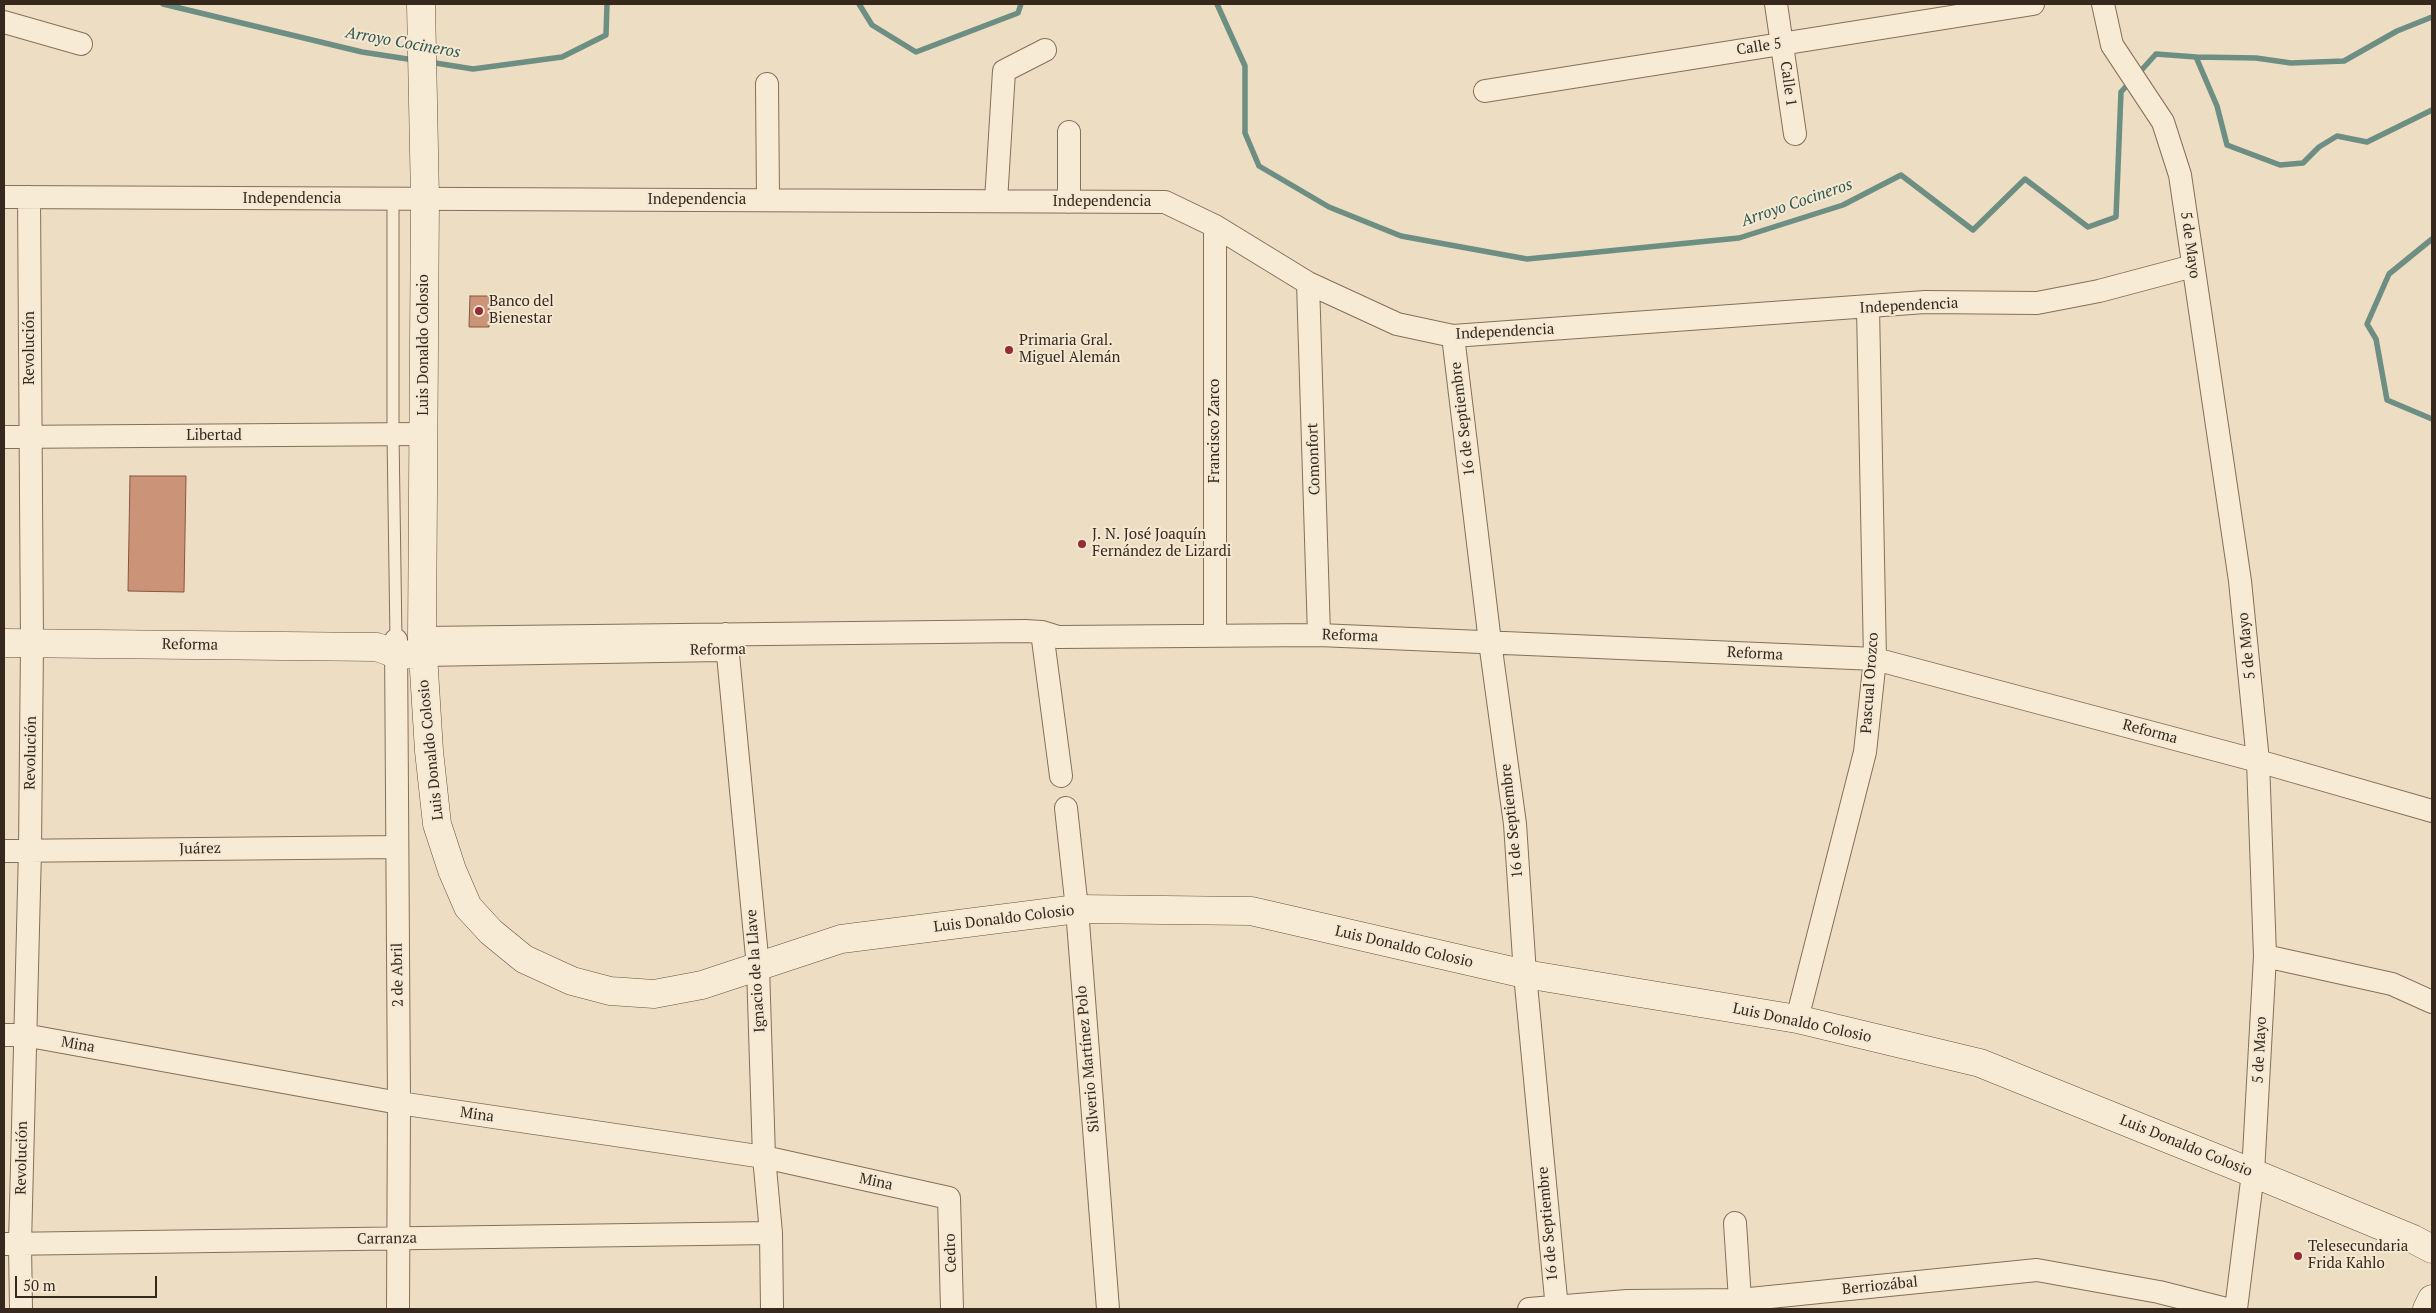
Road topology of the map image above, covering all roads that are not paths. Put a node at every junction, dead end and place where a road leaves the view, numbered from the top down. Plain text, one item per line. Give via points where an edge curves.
1 (1776, 4) edge
2 (2033, 4) edge
3 (2103, 4) edge
4 (420, 13) edge
5 (4, 22) edge
6 (81, 44) dead end
7 (1782, 44) junction
8 (1045, 50) dead end
9 (767, 84) dead end
10 (1485, 91) dead end
11 (1069, 132) dead end
12 (1795, 134) dead end
13 (4, 197) edge
14 (29, 197) junction
15 (393, 199) junction
16 (425, 199) junction
17 (768, 200) junction
18 (996, 201) junction
19 (1069, 202) junction
20 (1215, 226) junction
21 (2193, 266) junction
22 (1308, 283) junction
23 (1868, 308) junction
24 (1453, 336) junction
25 (393, 434) junction
26 (423, 434) junction
27 (4, 437) edge
28 (30, 437) junction
29 (1319, 635) junction
30 (1215, 636) junction
31 (1047, 638) junction
32 (727, 642) junction
33 (1490, 642) junction
34 (4, 643) edge
35 (32, 643) junction
36 (403, 647) junction
37 (1875, 659) junction
38 (2258, 761) junction
39 (1061, 776) dead end
40 (1066, 808) dead end
41 (2432, 811) edge
42 (397, 847) junction
43 (30, 850) junction
44 (4, 851) edge
45 (1077, 910) junction
46 (2265, 956) junction
47 (758, 968) junction
48 (1525, 974) junction
49 (2432, 1002) edge
50 (1797, 1019) junction
51 (14, 1035) edge
52 (399, 1103) junction
53 (764, 1157) junction
54 (2253, 1173) junction
55 (949, 1198) joint
56 (1735, 1223) dead end
57 (771, 1233) junction
58 (398, 1239) junction
59 (12, 1244) edge
60 (2432, 1249) edge
61 (2432, 1299) edge
62 (1740, 1300) junction
63 (1778, 1303) edge
64 (1622, 1305) edge
65 (1556, 1308) edge
66 (21, 1309) edge
67 (398, 1309) edge
68 (772, 1309) edge
69 (952, 1309) edge
70 (1108, 1309) edge
71 (1529, 1309) edge
72 (2226, 1309) edge
73 (2236, 1309) edge
74 (2427, 1309) edge

1 - 7 street, Calle 1
2 - 7 street, Calle 5
3 - 21 street, 5 de Mayo via 2112,45 2163,122 2180,175
4 - 16 main road, Luis Donaldo Colosio
5 - 6 street
7 - 10 street, Calle 5
7 - 12 street, Calle 1
8 - 18 street via 1004,71
9 - 17 street
11 - 19 street
13 - 14 street, Independencia
14 - 15 street, Independencia
14 - 28 street, Revolución
15 - 16 street, Independencia
15 - 25 lane, Luis Donaldo Colosio
16 - 17 street, Independencia
16 - 26 main road, Luis Donaldo Colosio
17 - 18 street, Independencia
18 - 19 street, Independencia
19 - 20 street, Independencia via 1165,202
20 - 22 street, Independencia
20 - 30 street, Francisco Zarco
21 - 23 street, Independencia via 2037,303 1925,302
21 - 38 street, 5 de Mayo via 2240,581
22 - 24 street, Independencia via 1397,324
22 - 29 street, Comonfort
23 - 24 street, Independencia
23 - 37 street, Pascual Orozco
24 - 33 street, 16 de Septiembre
25 - 26 street, Libertad
25 - 28 street, Libertad
25 - 36 lane, Luis Donaldo Colosio
26 - 36 main road, Luis Donaldo Colosio
27 - 28 street, Libertad
28 - 35 street, Revolución
29 - 30 street, Reforma
29 - 33 street, Reforma
30 - 31 street, Reforma
31 - 32 street, Reforma
31 - 39 street
32 - 36 street, Reforma
32 - 47 street, Ignacio de la Llave
33 - 37 street, Reforma
33 - 48 street, 16 de Septiembre via 1515,824
34 - 35 main road, Reforma
35 - 36 main road, Reforma
35 - 43 street, Revolución
36 - 42 street, 2 de Abril
36 - 47 main road, Luis Donaldo Colosio via 429,750 437,824 468,907 491,932 524,959 572,981 610,991 654,994 702,985
37 - 38 street, Reforma
37 - 50 street, Pascual Orozco via 1866,752
38 - 41 street, Reforma
38 - 46 street, 5 de Mayo
40 - 45 street, Silverio Martínez Polo
42 - 43 street, Juárez
42 - 52 street, 2 de Abril
43 - 44 street, Juárez
43 - 51 street, Revolución
45 - 47 main road, Luis Donaldo Colosio via 841,939
45 - 48 main road, Luis Donaldo Colosio via 1251,912
45 - 70 street, Silverio Martínez Polo
46 - 49 street via 2392,984
46 - 54 street, 5 de Mayo
47 - 53 street, Ignacio de la Llave
48 - 50 main road, Luis Donaldo Colosio
48 - 65 street, 16 de Septiembre
50 - 54 main road, Luis Donaldo Colosio via 1980,1063
51 - 52 street, Mina
51 - 59 street, Revolución
52 - 53 street, Mina
52 - 58 street, 2 de Abril
53 - 55 street, Mina
53 - 57 street, Ignacio de la Llave
54 - 60 main road, Luis Donaldo Colosio
54 - 73 street, 5 de Mayo
55 - 69 street, Cedro
56 - 62 street
57 - 58 street, Carranza
57 - 68 street, Ignacio de la Llave
58 - 59 street, Carranza
58 - 67 street, 2 de Abril
59 - 66 street, Revolución
61 - 74 main road
62 - 63 street, Berriozábal
62 - 64 street, Berriozábal
63 - 72 street, Berriozábal via 2037,1270 2159,1292
64 - 65 street, Berriozábal
65 - 71 street, Berriozábal

